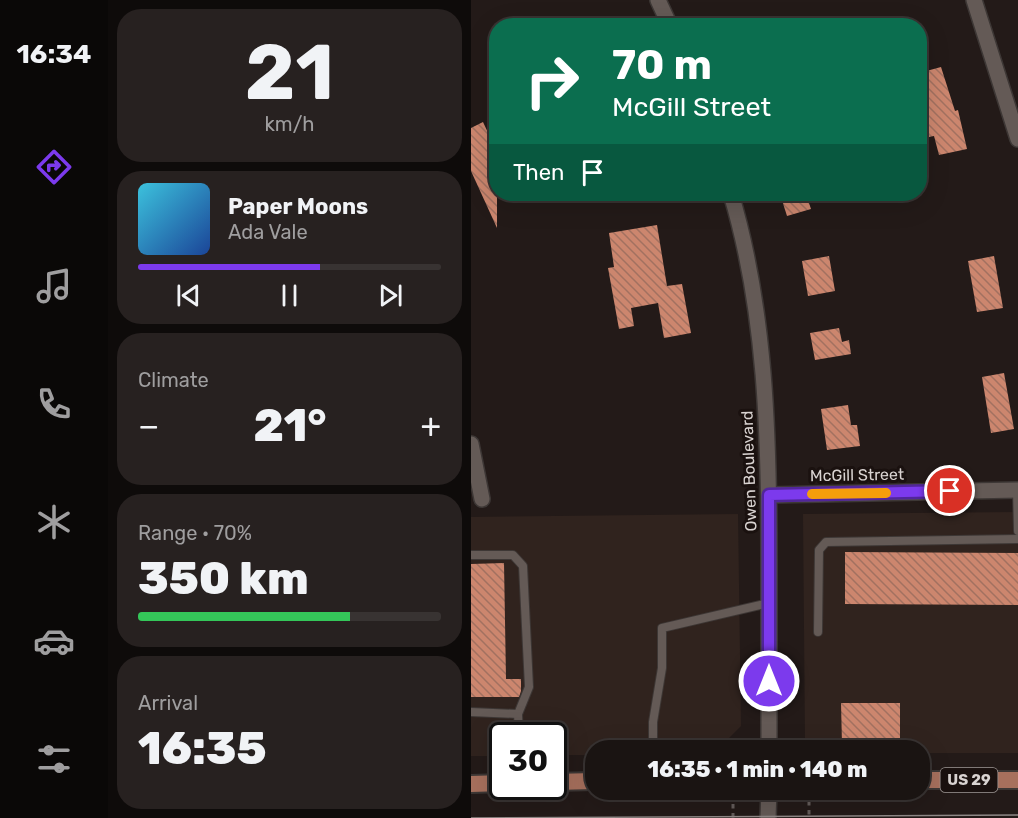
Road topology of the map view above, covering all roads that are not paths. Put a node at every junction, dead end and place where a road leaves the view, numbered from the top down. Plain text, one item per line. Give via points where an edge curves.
1 (659, 0) edge
2 (974, 0) edge
3 (667, 18) edge
4 (1018, 139) edge
5 (733, 201) edge
6 (471, 444) edge
7 (1017, 490) edge
8 (769, 495) junction
9 (482, 500) dead end
10 (1018, 531) edge
11 (1018, 539) edge
12 (471, 555) edge
13 (769, 603) junction
14 (819, 632) dead end
15 (471, 712) edge
16 (518, 714) junction
17 (518, 722) edge
18 (653, 740) edge
19 (769, 740) edge
20 (930, 780) edge
21 (1018, 780) edge
22 (585, 781) edge
23 (567, 782) edge
24 (489, 783) edge
25 (471, 784) edge
26 (769, 800) edge
27 (768, 818) edge

1 - 3 street
2 - 4 street
5 - 8 street, Owen Boulevard via 757,320
6 - 9 street
7 - 8 street, McGill Street
7 - 10 lane
8 - 13 street, Owen Boulevard
11 - 14 lane via 826,542 819,550
12 - 16 lane via 513,555 523,566 529,687
13 - 18 lane via 662,628 662,668
13 - 19 street, Owen Boulevard
15 - 16 lane
16 - 17 lane
20 - 21 main road, US 29
22 - 23 main road
24 - 25 main road
26 - 27 street

